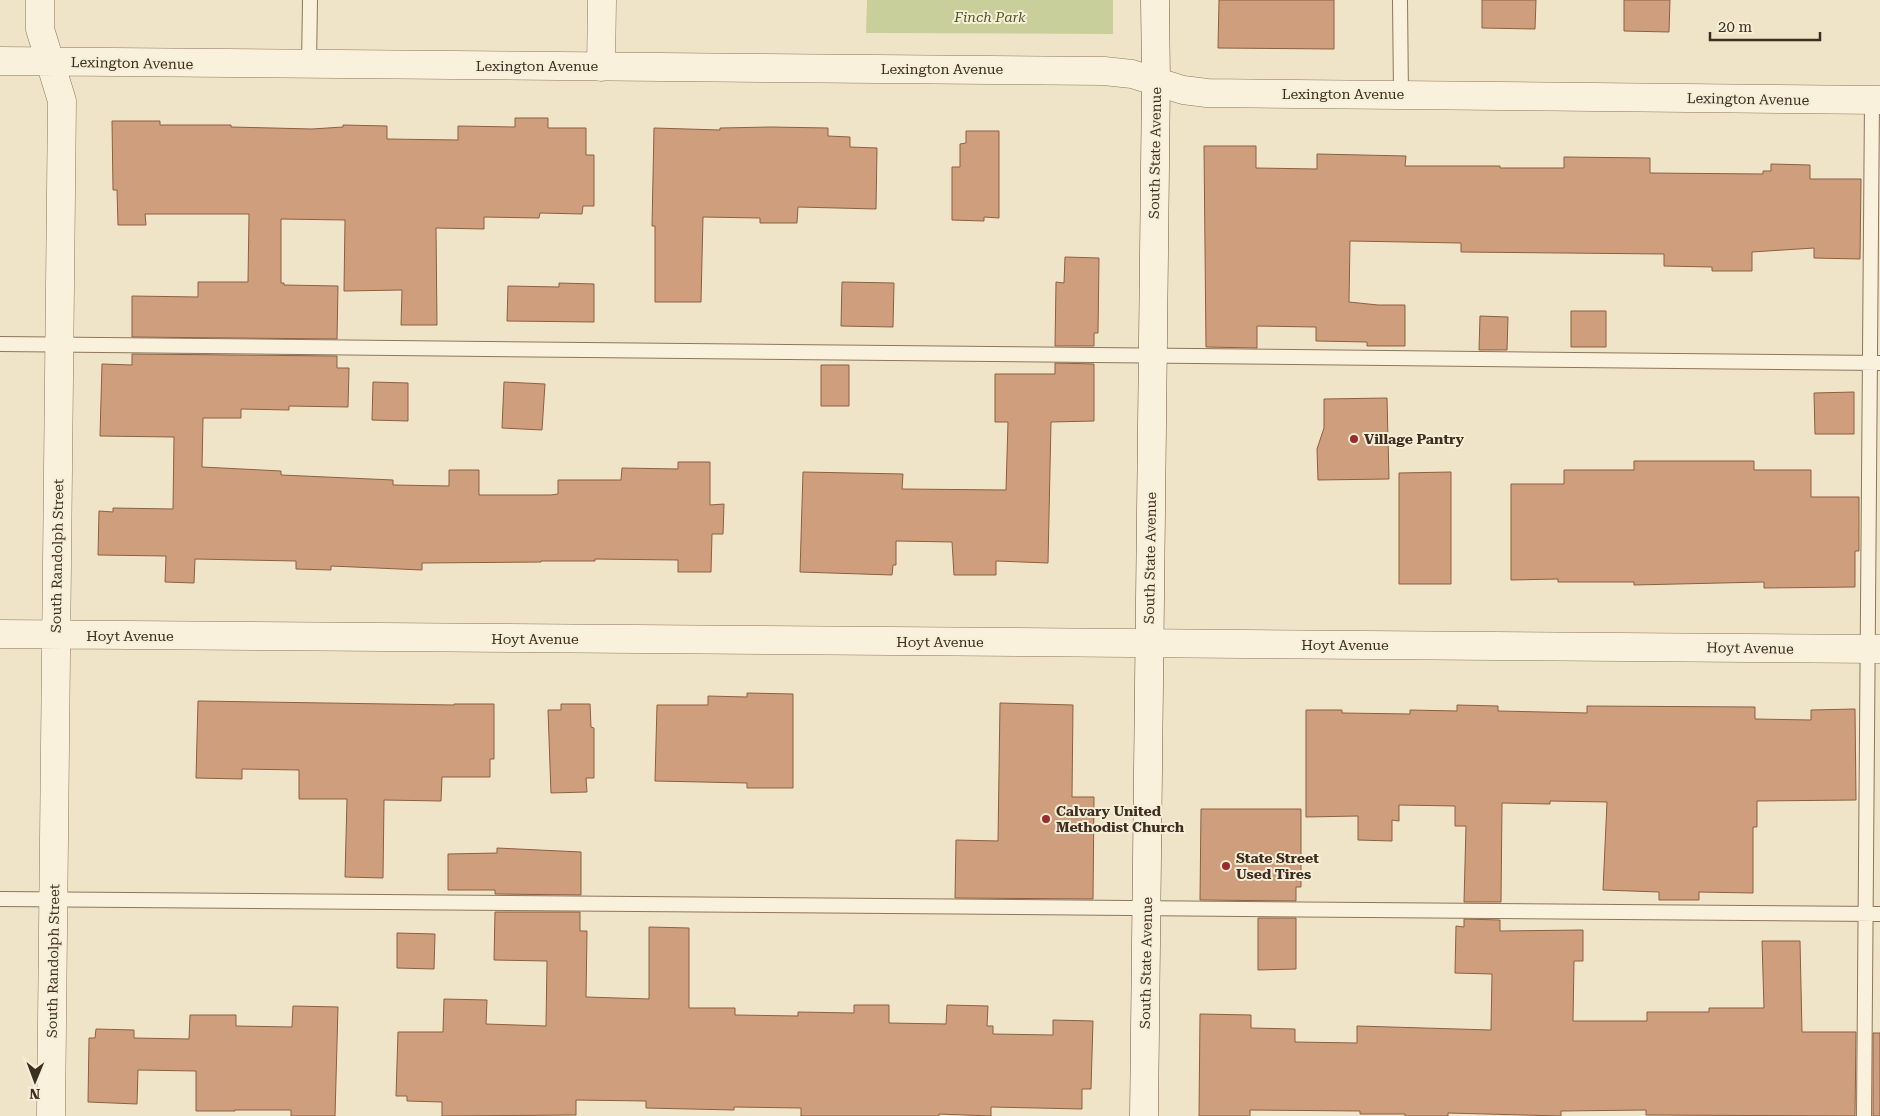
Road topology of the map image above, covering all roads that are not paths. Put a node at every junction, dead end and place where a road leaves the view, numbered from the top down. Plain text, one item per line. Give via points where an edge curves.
1 (40, 0) edge
2 (310, 0) edge
3 (602, 0) edge
4 (1155, 0) edge
5 (1400, 0) edge
6 (0, 61) edge
7 (51, 62) junction
8 (309, 65) junction
9 (601, 67) junction
10 (1156, 81) junction
11 (1401, 95) junction
12 (1876, 100) edge
13 (0, 344) edge
14 (60, 345) junction
15 (1152, 356) junction
16 (1875, 363) edge
17 (0, 634) edge
18 (56, 635) junction
19 (1149, 644) junction
20 (1874, 649) edge
21 (0, 899) edge
22 (53, 900) junction
23 (1146, 908) junction
24 (1873, 914) edge
25 (51, 1116) edge
26 (1144, 1116) edge
27 (1864, 1116) edge

1 - 7 street, South Randolph Street via 40,30
2 - 8 lane
3 - 9 street
4 - 10 street, South State Avenue
5 - 11 lane
6 - 7 street, Lexington Avenue
7 - 8 street, Lexington Avenue
7 - 14 street, South Randolph Street via 62,101
8 - 9 street, Lexington Avenue
9 - 10 street, Lexington Avenue via 1104,71
10 - 11 street, Lexington Avenue via 1183,90 1207,93
10 - 15 street, South State Avenue
11 - 12 street, Lexington Avenue
12 - 16 lane
13 - 14 lane
14 - 15 lane
14 - 18 street, South Randolph Street
15 - 16 lane
15 - 19 street, South State Avenue
16 - 20 lane
17 - 18 street, Hoyt Avenue
18 - 19 street, Hoyt Avenue
18 - 22 street, South Randolph Street
19 - 20 street, Hoyt Avenue
19 - 23 street, South State Avenue
20 - 24 lane
21 - 22 lane
22 - 23 lane
22 - 25 street, South Randolph Street
23 - 24 lane
23 - 26 street, South State Avenue
24 - 27 lane

